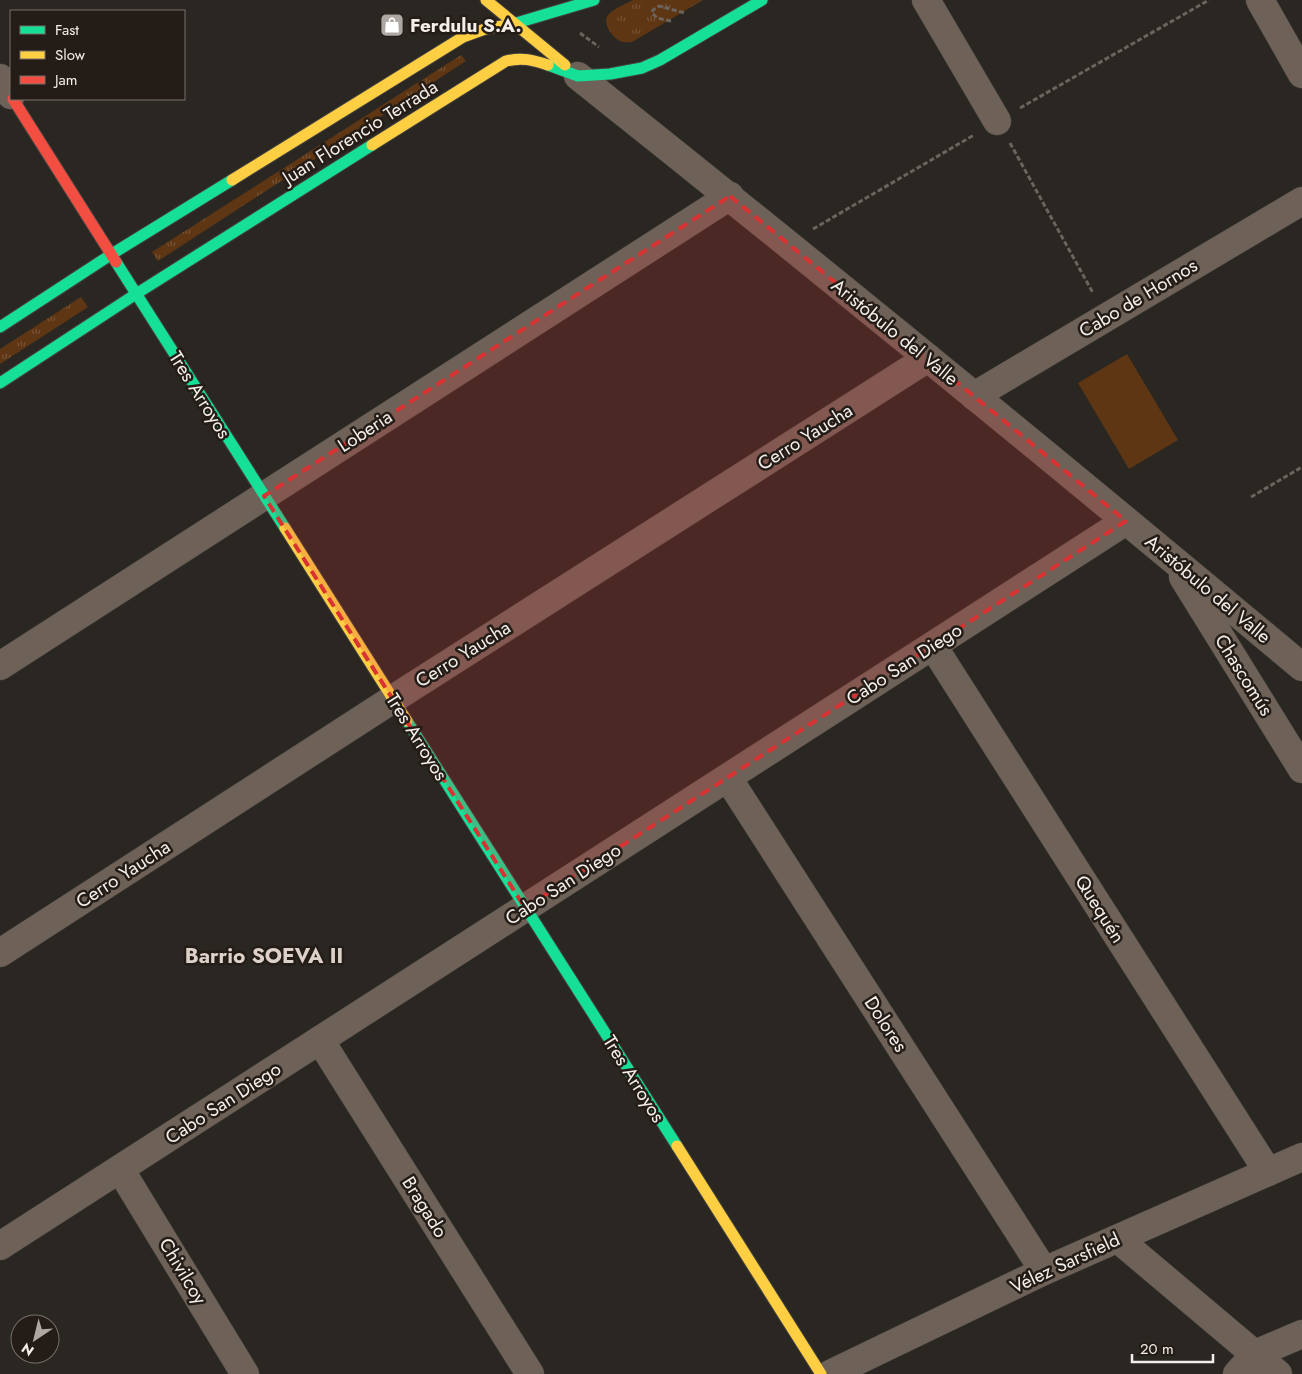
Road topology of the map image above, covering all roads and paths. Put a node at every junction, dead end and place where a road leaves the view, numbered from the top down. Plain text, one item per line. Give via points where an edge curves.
1 (486, 0) edge
2 (594, 0) edge
3 (762, 0) edge
4 (926, 0) edge
5 (1209, 0) edge
6 (1260, 0) edge
7 (694, 12) dead end
8 (679, 20) dead end
9 (516, 24) junction
10 (1302, 74) edge
11 (578, 76) junction
12 (0, 78) edge
13 (10, 93) edge
14 (14, 100) edge
15 (997, 121) junction
16 (730, 196) junction
17 (1302, 201) edge
18 (788, 244) junction
19 (112, 254) junction
20 (136, 294) junction
21 (1107, 317) junction
22 (0, 327) edge
23 (928, 358) junction
24 (0, 383) edge
25 (974, 396) junction
26 (1302, 467) edge
27 (264, 496) junction
28 (1251, 497) dead end
29 (1126, 521) junction
30 (1169, 556) junction
31 (933, 646) junction
32 (0, 666) edge
33 (1302, 667) edge
34 (393, 699) junction
35 (1302, 769) edge
36 (728, 778) junction
37 (525, 908) junction
38 (0, 953) edge
39 (320, 1040) junction
40 (1302, 1157) edge
41 (120, 1169) junction
42 (1268, 1172) junction
43 (1118, 1238) junction
44 (0, 1246) edge
45 (1044, 1271) junction
46 (1302, 1334) edge
47 (1255, 1354) junction
48 (245, 1374) edge
49 (530, 1374) edge
50 (821, 1374) edge
51 (830, 1374) edge
52 (1237, 1374) edge
53 (1278, 1374) edge

1 - 9 street, Aristóbulo del Valle
2 - 9 street, Juan Florencio Terrada
3 - 11 street, Juan Florencio Terrada via 642,68
4 - 15 street
5 - 15 path
6 - 10 street
7 - 8 path via 658,6 652,13 657,18
9 - 11 street, Aristóbulo del Valle
9 - 19 street, Juan Florencio Terrada via 485,29 463,37
11 - 16 street, Aristóbulo del Valle
11 - 20 street, Juan Florencio Terrada via 531,59 506,61
12 - 13 street
14 - 19 street, Tres Arroyos
15 - 18 path
15 - 21 path
16 - 18 street, Aristóbulo del Valle
16 - 27 street, Loberia
17 - 21 street, Cabo de Hornos
18 - 23 street, Aristóbulo del Valle
19 - 20 street, Tres Arroyos
19 - 22 street, Juan Florencio Terrada
20 - 24 street, Juan Florencio Terrada
20 - 27 street, Tres Arroyos
21 - 25 street, Cabo de Hornos
23 - 25 street, Aristóbulo del Valle
23 - 34 street, Cerro Yaucha
25 - 29 street, Aristóbulo del Valle
26 - 28 path
27 - 32 street, Loberia
27 - 34 street, Tres Arroyos
29 - 30 street, Aristóbulo del Valle
29 - 31 street, Cabo San Diego
30 - 33 street, Aristóbulo del Valle
30 - 35 street, Chascomús
31 - 36 street, Cabo San Diego
31 - 42 street, Quequén
34 - 37 street, Tres Arroyos
34 - 38 street, Cerro Yaucha
36 - 37 street, Cabo San Diego
36 - 45 street, Dolores
37 - 39 street, Cabo San Diego
37 - 50 street, Tres Arroyos
39 - 41 street, Cabo San Diego
39 - 49 street, Bragado
40 - 42 street, Vélez Sarsfield
41 - 44 street, Cabo San Diego
41 - 48 street, Chivilcoy
42 - 43 street, Vélez Sarsfield
43 - 45 street, Vélez Sarsfield
43 - 47 street
45 - 51 street, Vélez Sarsfield
46 - 47 street
47 - 52 street
47 - 53 street

